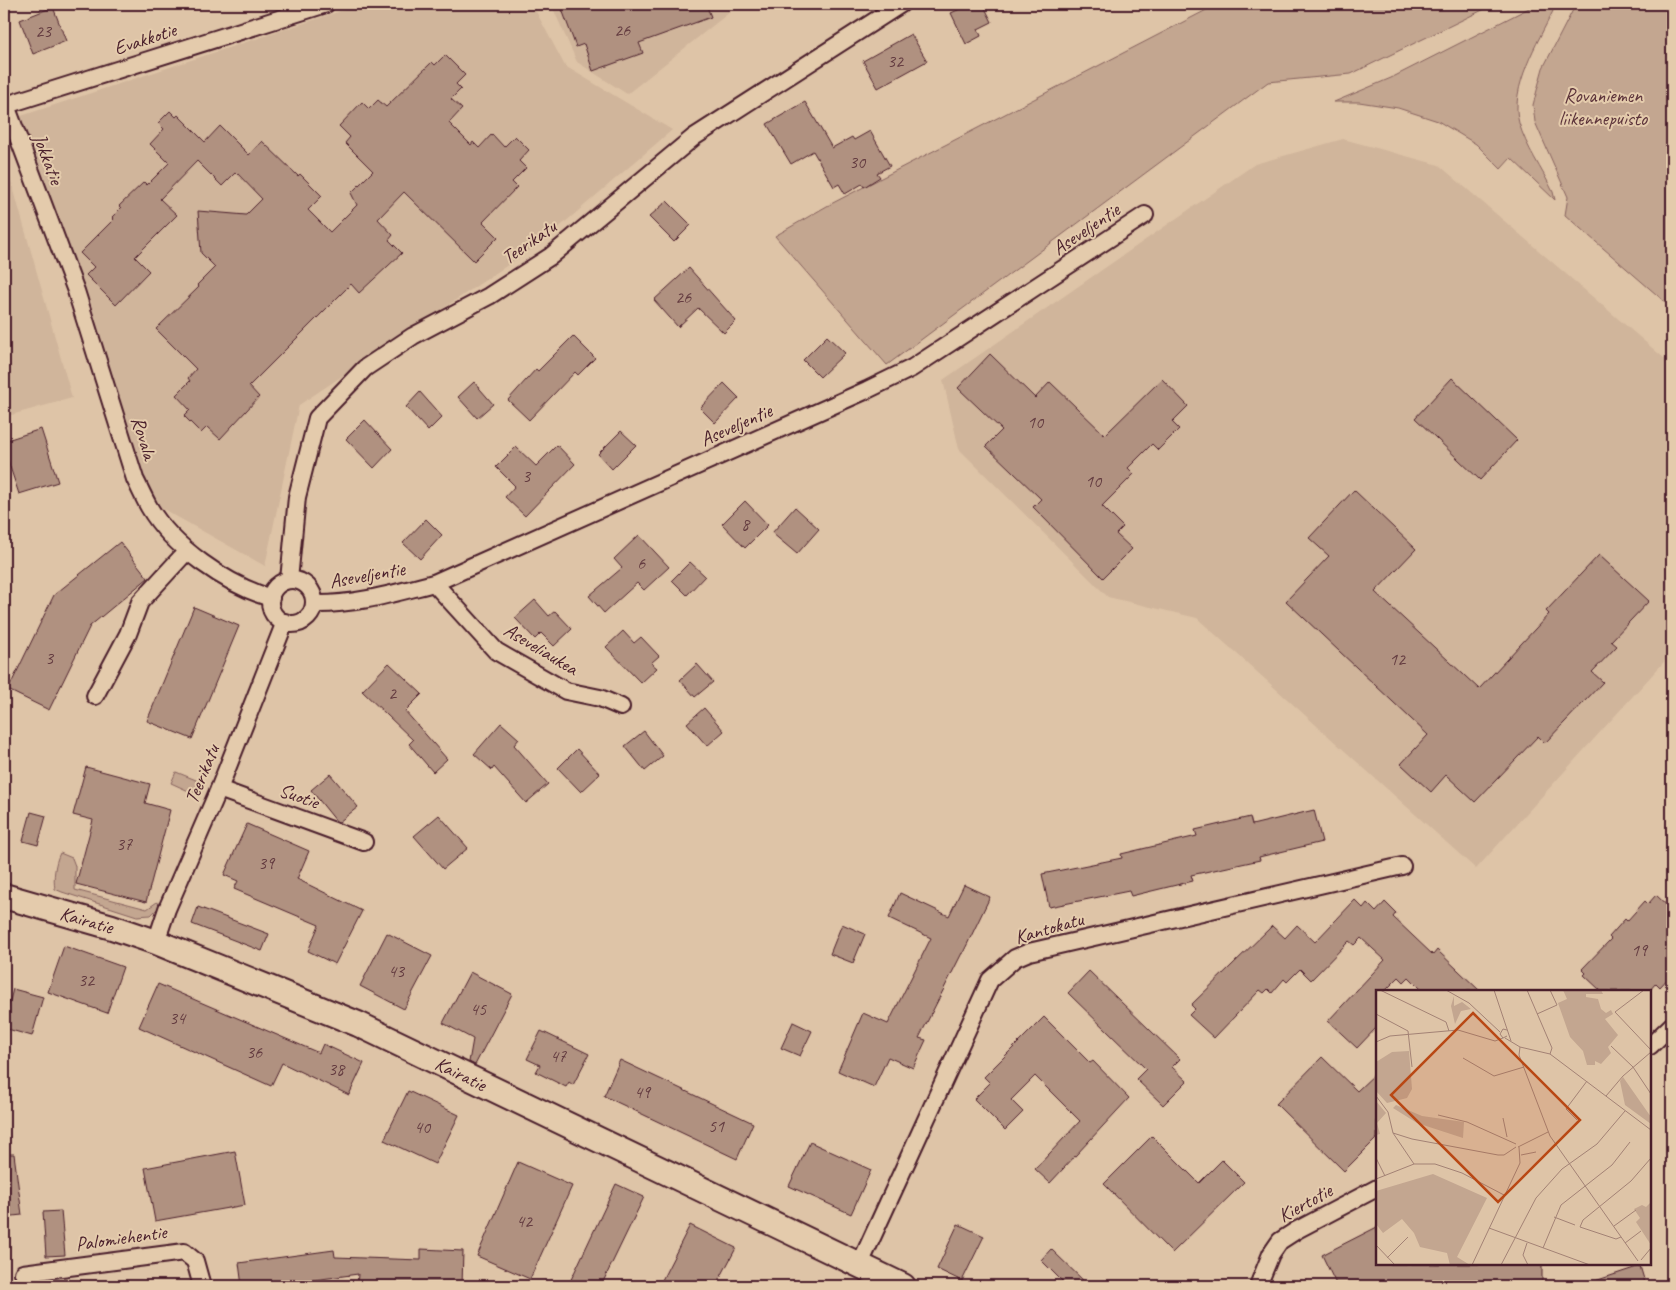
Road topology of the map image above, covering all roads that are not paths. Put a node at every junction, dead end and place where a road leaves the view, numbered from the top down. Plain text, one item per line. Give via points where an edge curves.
1 (326, 4) edge
2 (901, 4) edge
3 (5, 103) edge
4 (1146, 215) dead end
5 (53, 232) joint
6 (187, 551) junction
7 (289, 580) junction
8 (434, 583) junction
9 (271, 598) junction
10 (314, 604) junction
11 (285, 622) junction
12 (95, 696) dead end
13 (621, 707) dead end
14 (219, 789) junction
15 (364, 842) dead end
16 (1402, 866) dead end
17 (4, 896) edge
18 (156, 942) junction
19 (1672, 1025) edge
20 (1651, 1045) edge
21 (1376, 1189) edge
22 (858, 1266) junction
23 (1267, 1267) junction
24 (23, 1273) dead end
25 (202, 1286) edge
26 (903, 1286) edge
27 (1258, 1286) edge
28 (1271, 1286) edge

1 - 3 street, Evakkotie
2 - 7 street, Teerikatu via 694,137 551,256 364,368 316,418 297,496
3 - 5 street, Jokkatie
4 - 8 street, Aseveljentie via 912,368
5 - 6 street, Rovala via 76,291 135,479 149,508
6 - 9 street, Rovala via 250,592
6 - 12 street via 140,602 128,634
7 - 9 street via 277,586
7 - 10 street via 308,586
8 - 10 street, Aseveljentie via 372,599
8 - 13 street, Aseveliaukea via 496,651 566,691 600,698
9 - 11 street via 275,616
10 - 11 street via 304,620 291,624
11 - 14 street, Teerikatu
14 - 15 street, Suotie
14 - 18 street, Teerikatu
16 - 22 street, Kantokatu via 1029,952 1015,958 990,980
17 - 18 main road, Kairatie
18 - 22 main road, Kairatie via 358,1024
19 - 20 street
21 - 23 street, Kiertotie via 1280,1241
22 - 26 main road, Kairatie
23 - 27 street, Kiertotie
23 - 28 street
24 - 25 street, Palomiehentie via 184,1252 195,1261

